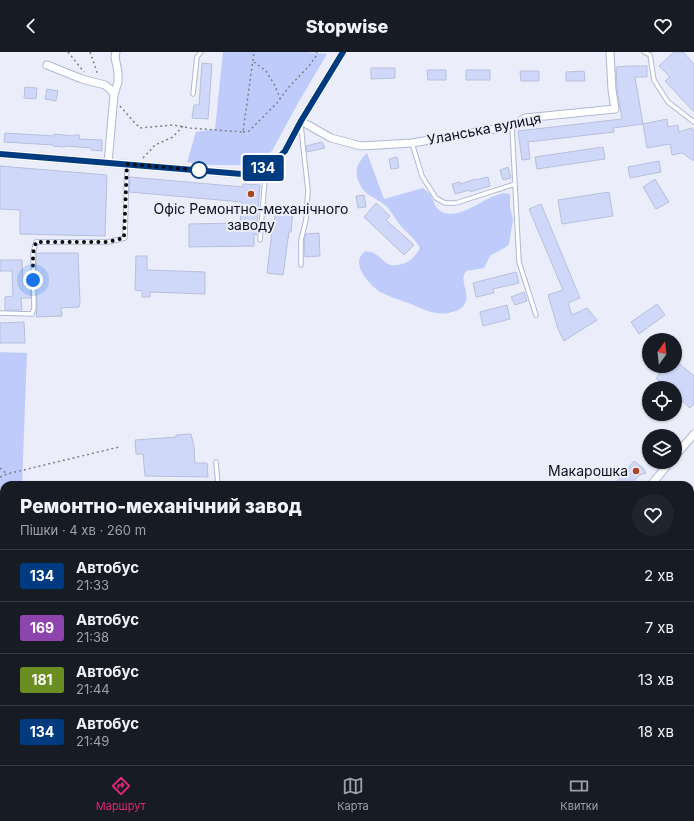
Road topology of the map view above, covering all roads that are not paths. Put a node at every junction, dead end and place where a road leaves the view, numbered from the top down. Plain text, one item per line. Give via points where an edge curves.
1 (116, 52) edge
2 (201, 52) edge
3 (343, 52) edge
4 (610, 52) edge
5 (644, 52) edge
6 (47, 65) dead end
7 (193, 94) dead end
8 (114, 97) junction
9 (301, 121) junction
10 (694, 122) edge
11 (512, 126) junction
12 (412, 143) junction
13 (0, 154) edge
14 (108, 163) junction
15 (127, 164) junction
16 (266, 166) junction
17 (515, 184) junction
18 (260, 240) dead end
19 (301, 265) dead end
20 (0, 313) edge
21 (536, 315) dead end
22 (694, 434) edge
23 (682, 448) edge
24 (216, 462) dead end
25 (664, 469) edge
26 (218, 481) edge
27 (654, 481) edge

1 - 8 street via 118,82
2 - 7 lane via 196,57
3 - 9 street
4 - 11 street, Уланська вулиця via 615,109 524,118
5 - 10 lane via 650,55 654,80 668,102
6 - 8 street via 105,85
8 - 14 street
9 - 12 street, Уланська вулиця via 331,138 361,146
9 - 16 street via 285,151
9 - 19 lane via 308,190 306,220 301,240
11 - 12 street, Уланська вулиця
11 - 17 lane
12 - 17 lane via 422,176 436,198 445,203 456,203
13 - 14 street
14 - 15 street
15 - 16 street via 242,174 255,172
15 - 20 lane via 124,238 108,242 36,242 33,253 32,314
16 - 18 lane
17 - 21 lane via 519,262
22 - 23 street
24 - 26 lane
25 - 27 street

